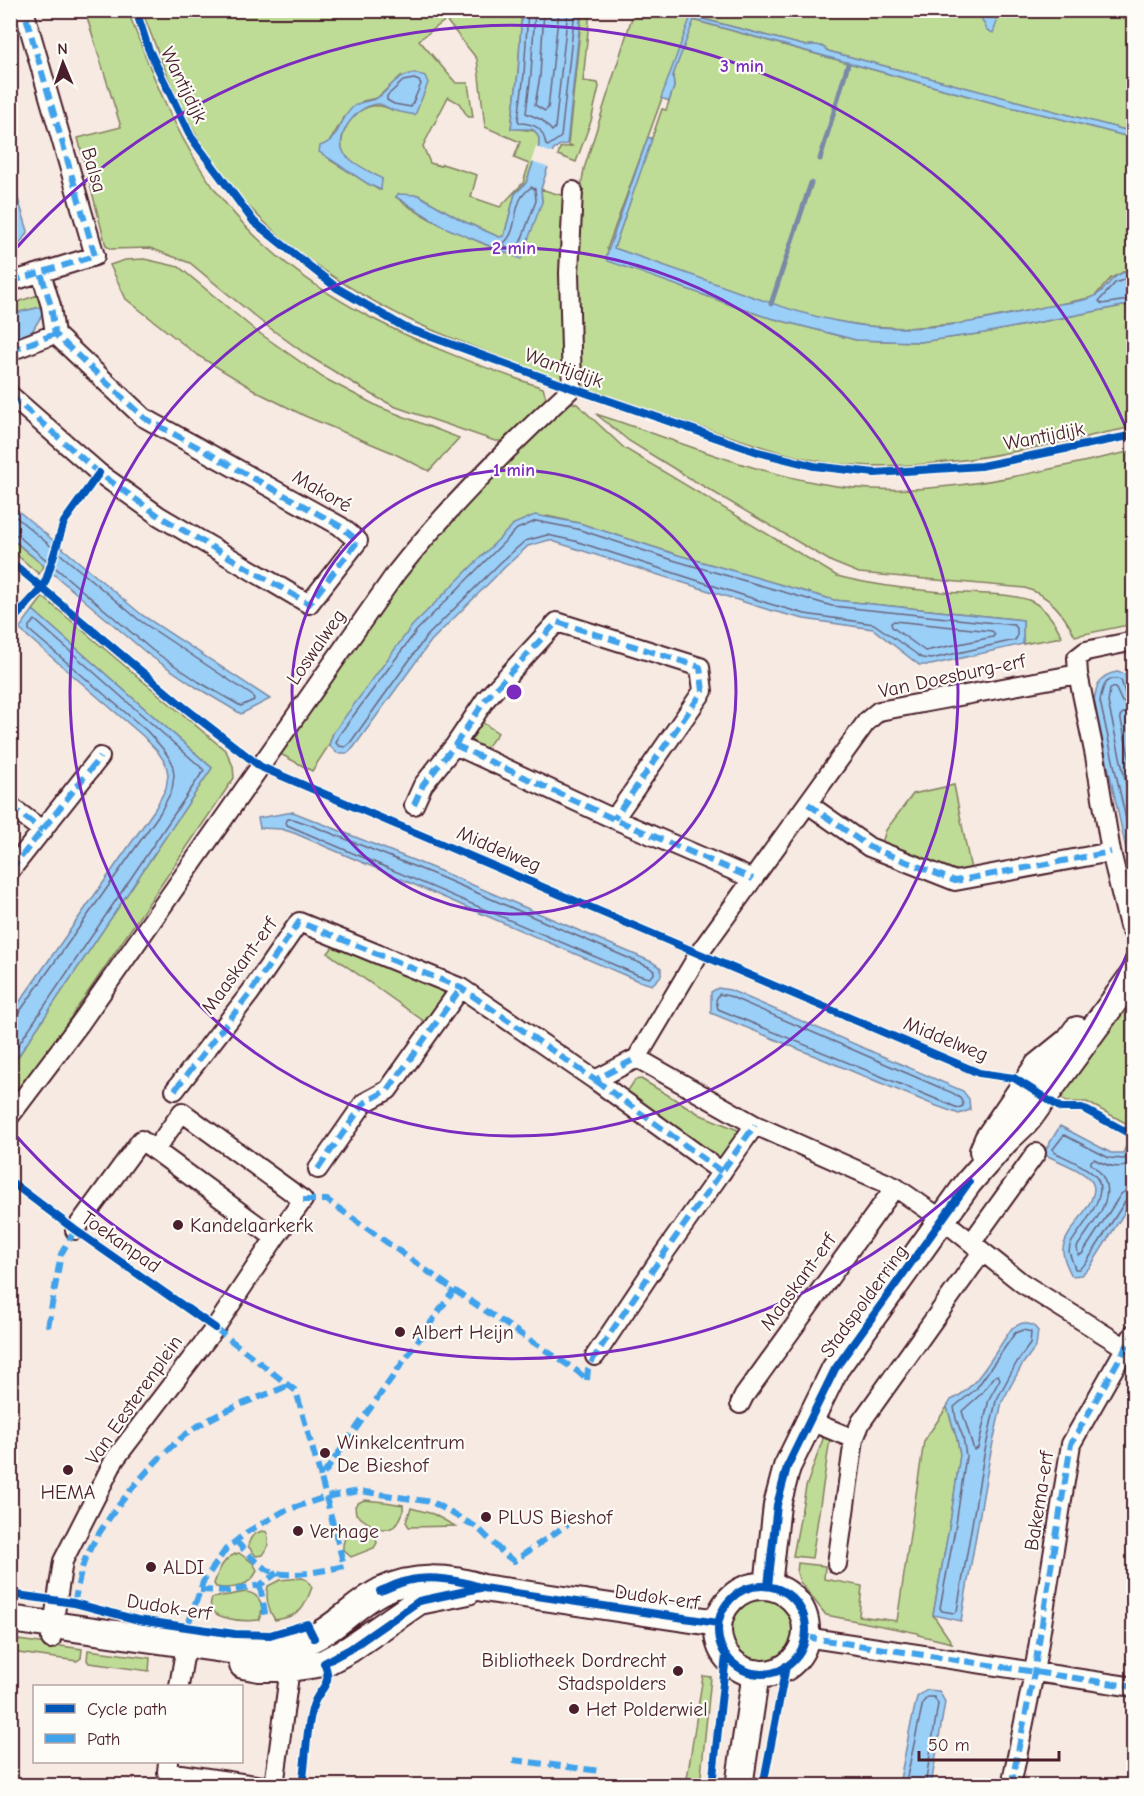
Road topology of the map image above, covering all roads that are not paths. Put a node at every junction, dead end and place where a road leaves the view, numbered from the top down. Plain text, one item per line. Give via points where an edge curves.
1 (24, 10) edge
2 (573, 191) dead end
3 (41, 273) junction
4 (10, 282) edge
5 (55, 334) junction
6 (10, 351) edge
7 (10, 395) edge
8 (1134, 641) edge
9 (1078, 666) junction
10 (454, 745) junction
11 (100, 757) dead end
12 (808, 804) junction
13 (414, 805) dead end
14 (10, 806) edge
15 (614, 819) junction
16 (43, 831) junction
17 (1111, 852) junction
18 (10, 871) edge
19 (753, 879) junction
20 (1134, 934) edge
21 (1134, 972) edge
22 (461, 988) junction
23 (638, 1058) junction
24 (595, 1080) junction
25 (175, 1090) dead end
26 (10, 1116) edge
27 (755, 1125) junction
28 (148, 1145) junction
29 (1036, 1153) dead end
30 (318, 1169) dead end
31 (722, 1172) junction
32 (895, 1187) junction
33 (943, 1220) junction
34 (75, 1230) dead end
35 (275, 1238) junction
36 (977, 1247) junction
37 (1130, 1345) edge
38 (595, 1356) dead end
39 (740, 1404) dead end
40 (810, 1421) junction
41 (854, 1439) junction
42 (837, 1564) dead end
43 (768, 1586) junction
44 (10, 1619) edge
45 (53, 1622) junction
46 (718, 1623) junction
47 (10, 1633) edge
48 (805, 1637) junction
49 (189, 1651) junction
50 (289, 1659) junction
51 (756, 1673) junction
52 (1034, 1673) junction
53 (179, 1685) edge
54 (1134, 1687) edge
55 (168, 1763) edge
56 (263, 1785) edge
57 (274, 1785) edge
58 (739, 1785) edge
59 (1011, 1785) edge

1 - 3 street, Balsa via 95,256
2 - 26 street, Loswalweg via 569,273 572,388 501,454 396,573 87,1013
3 - 4 street, Balsa
3 - 5 street
5 - 6 street
5 - 7 street, Makoré via 143,417 340,526 358,541 309,604 159,516 99,473
8 - 9 street, Van Doesburg-erf via 1086,651
9 - 12 street, Van Doesburg-erf via 879,711 867,721
9 - 17 street
10 - 13 street via 423,785
10 - 15 street
10 - 15 street via 486,699 557,622 700,667 703,691
11 - 16 street
12 - 17 street via 869,847 955,881
12 - 19 street, Van Doesburg-erf
14 - 16 street
15 - 19 street
16 - 18 street
17 - 20 street via 1128,926
19 - 23 street, Van Doesburg-erf via 700,952
21 - 33 street, Stadspolderring via 1110,984 1069,1041 1038,1066 988,1139 969,1182
22 - 24 street, Maaskant-erf
22 - 25 street, Maaskant-erf via 299,922
22 - 30 street via 388,1089 364,1103
23 - 24 street
23 - 27 street
24 - 31 street, Maaskant-erf
27 - 31 street
27 - 32 street
28 - 34 street
28 - 35 street
28 - 35 street, Van Eesterenplein via 182,1112 303,1200
29 - 36 street
31 - 38 street
32 - 33 street
32 - 39 street, Maaskant-erf
33 - 36 street, Bakema-erf
33 - 40 street, Stadspolderring via 835,1369
35 - 45 street, Van Eesterenplein via 214,1328 115,1459 63,1561
36 - 37 street, Bakema-erf via 1022,1283
36 - 41 street via 861,1422
37 - 52 street, Bakema-erf via 1071,1444
40 - 41 street
40 - 43 street, Stadspolderring via 787,1467 777,1505
41 - 42 street
43 - 46 street via 754,1586 736,1594
43 - 48 street via 781,1590 797,1604 805,1623
44 - 45 street, Dudok-erf
45 - 47 street, Dudok-erf
45 - 49 street, Dudok-erf
46 - 50 street, Dudok-erf via 428,1579 408,1581 380,1592
46 - 51 street via 719,1640 726,1655 739,1667
48 - 51 street via 799,1653 786,1666
48 - 52 street
49 - 50 street, Dudok-erf
49 - 53 street
50 - 57 street
51 - 58 street
52 - 54 street
52 - 59 street, Bakema-erf
55 - 56 street via 167,1772

